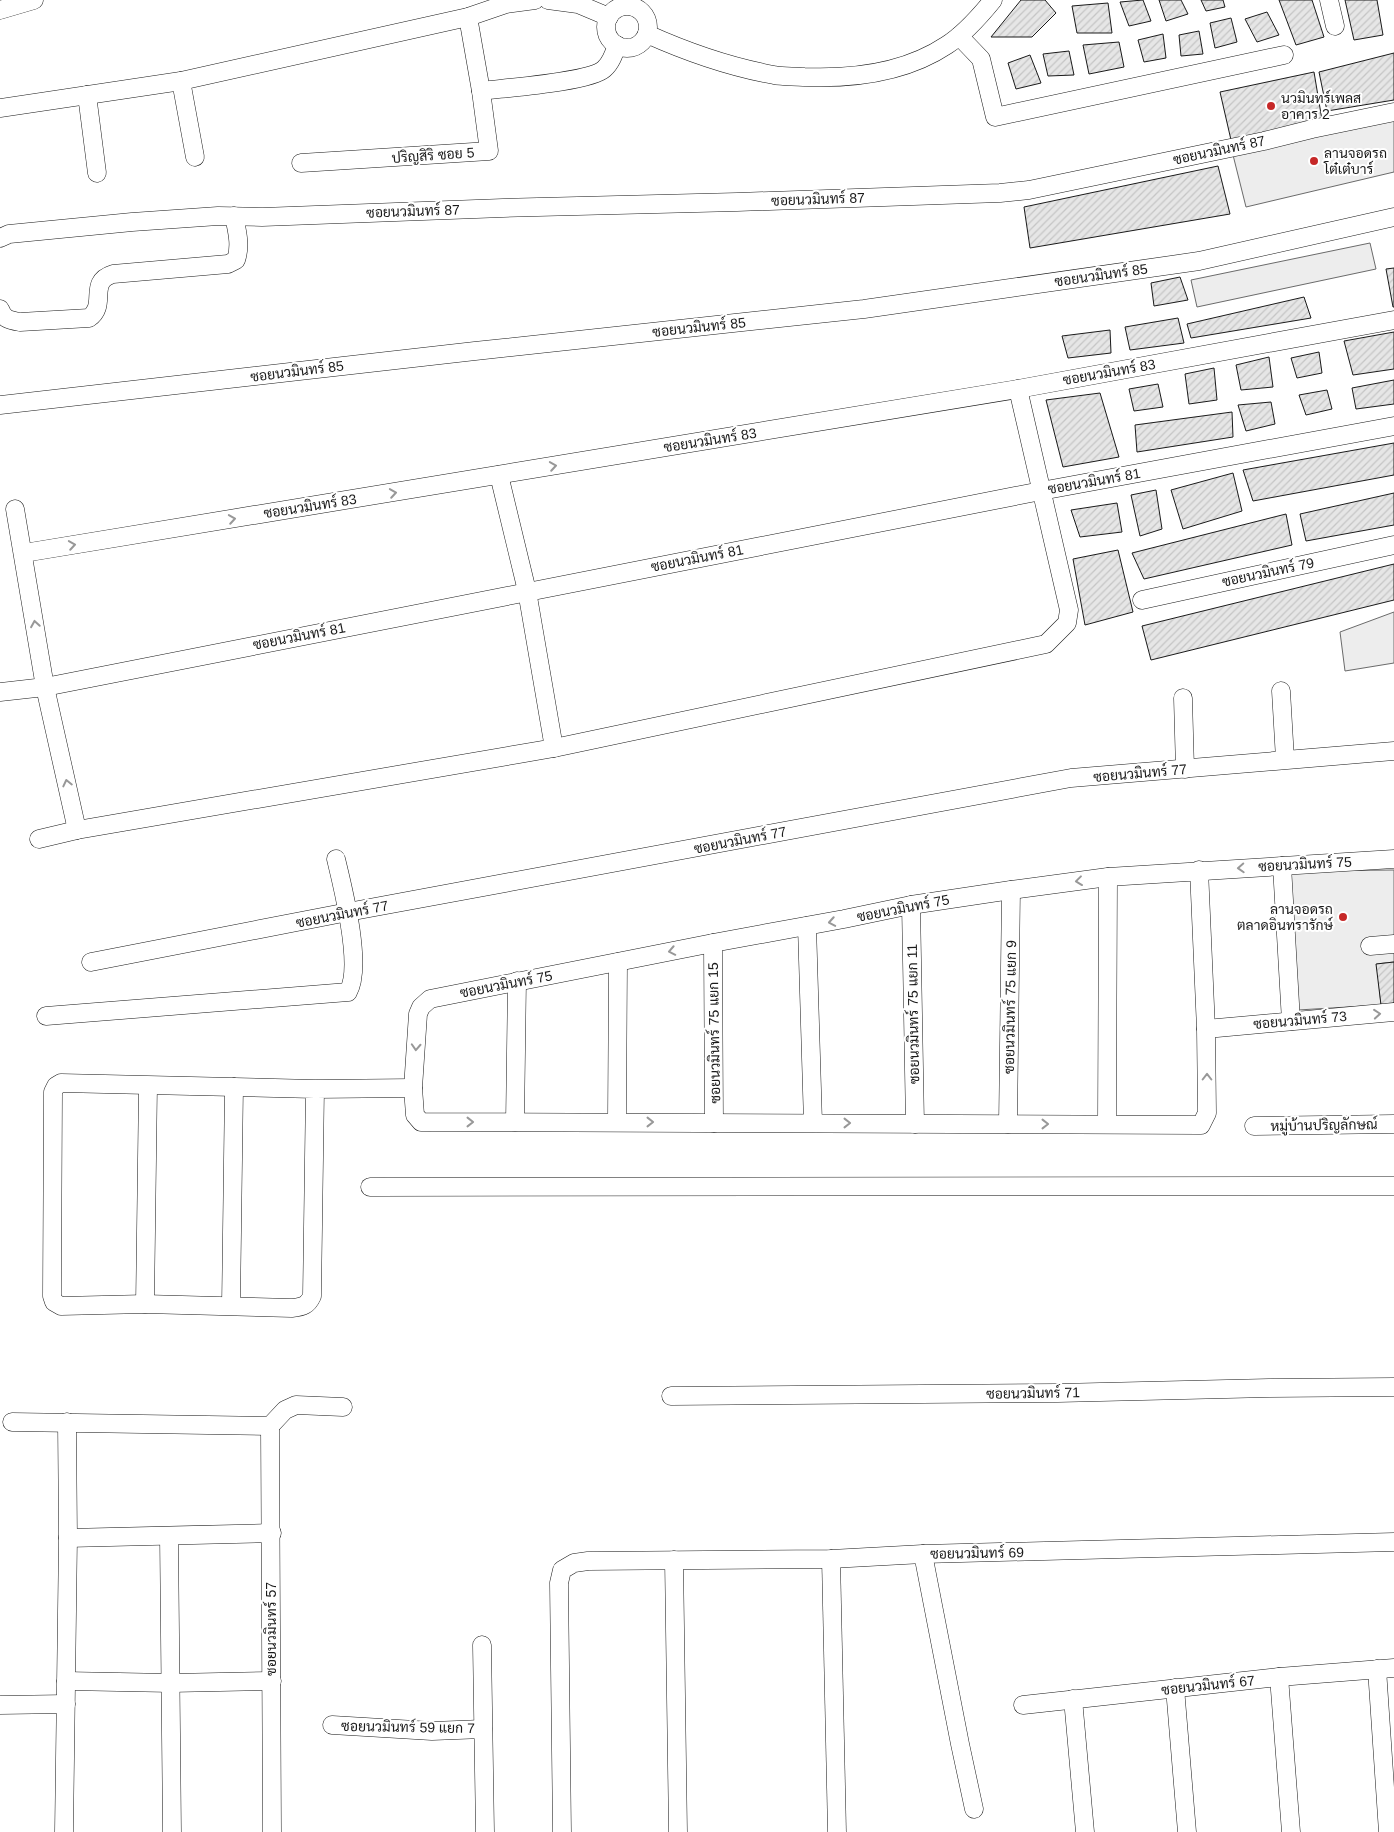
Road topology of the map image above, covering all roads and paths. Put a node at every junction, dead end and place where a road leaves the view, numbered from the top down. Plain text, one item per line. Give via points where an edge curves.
1 (34, 0) edge
2 (535, 0) edge
3 (548, 0) edge
4 (993, 0) edge
5 (1329, 0) edge
6 (0, 10) edge
7 (468, 17) junction
8 (609, 17) junction
9 (1335, 26) dead end
10 (647, 34) junction
11 (959, 36) junction
12 (617, 46) junction
13 (1284, 55) dead end
14 (181, 81) junction
15 (481, 91) junction
16 (87, 95) junction
17 (0, 108) edge
18 (1394, 112) edge
19 (195, 157) dead end
20 (301, 163) dead end
21 (97, 173) dead end
22 (234, 216) junction
23 (1394, 217) edge
24 (0, 238) edge
25 (0, 309) edge
26 (1394, 320) edge
27 (1018, 389) junction
28 (0, 405) edge
29 (1394, 426) edge
30 (499, 475) junction
31 (1041, 490) junction
32 (15, 509) dead end
33 (1394, 544) edge
34 (24, 553) junction
35 (527, 591) junction
36 (1142, 600) dead end
37 (45, 687) junction
38 (1282, 691) dead end
39 (0, 692) edge
40 (1183, 698) dead end
41 (554, 748) junction
42 (1394, 751) edge
43 (1286, 759) junction
44 (1185, 769) junction
45 (77, 830) junction
46 (39, 839) dead end
47 (336, 859) dead end
48 (1394, 859) edge
49 (1282, 866) junction
50 (1199, 870) junction
51 (1108, 877) junction
52 (1011, 890) junction
53 (911, 905) junction
54 (348, 912) junction
55 (807, 926) junction
56 (713, 943) junction
57 (1394, 944) edge
58 (1370, 946) dead end
59 (91, 962) dead end
60 (618, 962) junction
61 (517, 981) junction
62 (1394, 1012) edge
63 (46, 1016) dead end
64 (1291, 1021) junction
65 (1206, 1028) junction
66 (148, 1086) junction
67 (234, 1087) junction
68 (315, 1088) junction
69 (413, 1088) junction
70 (515, 1122) junction
71 (618, 1122) junction
72 (714, 1123) junction
73 (813, 1123) junction
74 (915, 1124) junction
75 (1008, 1124) junction
76 (1107, 1124) junction
77 (1394, 1124) edge
78 (1254, 1126) dead end
79 (1394, 1186) edge
80 (370, 1187) dead end
81 (144, 1304) junction
82 (231, 1305) junction
83 (1394, 1387) edge
84 (671, 1396) dead end
85 (343, 1407) dead end
86 (12, 1422) dead end
87 (66, 1422) junction
88 (270, 1426) junction
89 (272, 1534) junction
90 (169, 1536) junction
91 (68, 1538) junction
92 (1394, 1542) edge
93 (924, 1554) junction
94 (831, 1559) junction
95 (674, 1560) junction
96 (482, 1645) dead end
97 (1385, 1669) edge
98 (1279, 1678) junction
99 (66, 1681) junction
100 (272, 1681) junction
101 (171, 1683) junction
102 (1175, 1688) junction
103 (1073, 1699) junction
104 (66, 1704) junction
105 (0, 1705) edge
106 (1023, 1705) dead end
107 (332, 1725) dead end
108 (483, 1729) junction
109 (974, 1809) dead end
110 (64, 1832) edge
111 (172, 1832) edge
112 (272, 1832) edge
113 (485, 1832) edge
114 (562, 1832) edge
115 (678, 1832) edge
116 (837, 1832) edge
117 (1085, 1832) edge
118 (1187, 1832) edge
119 (1291, 1832) edge
120 (1388, 1832) edge

1 - 6 street
2 - 7 street via 506,4
3 - 8 street via 578,4
4 - 11 street
5 - 9 street
7 - 14 street
7 - 15 street, ปริญสิริ ซอย 5
8 - 10 street via 613,11 626,6 639,10 647,21
8 - 12 street via 606,23 608,36
10 - 11 street via 677,48 727,64 775,75 823,78 867,76 897,68 946,46
10 - 12 street via 638,45
11 - 13 street via 981,60 995,117
12 - 15 street via 611,60 599,73 540,85
14 - 16 street
14 - 19 street
15 - 20 street, ปริญสิริ ซอย 5 via 489,151
16 - 17 street
16 - 21 street
18 - 22 street, ซอยนวมินทร์ 87 via 1029,190 1000,193
22 - 24 street, ซอยนวมินทร์ 87 via 123,223 8,234
22 - 25 street via 238,253 236,260 228,264 105,276 100,282 96,310 89,318 20,322 4,318
23 - 28 street, ซอยนวมินทร์ 85 via 1199,261 864,309
26 - 27 street, ซอยนวมินทร์ 83
30 -> 27 street, ซอยนวมินทร์ 83
27 - 31 street
29 - 31 street, ซอยนวมินทร์ 81
34 -> 30 street, ซอยนวมินทร์ 83
30 - 35 street
31 - 35 street, ซอยนวมินทร์ 81
31 - 41 street via 1069,610 1067,623 1046,644
32 - 34 street
33 - 36 street, ซอยนวมินทร์ 79
37 -> 34 street
35 - 37 street, ซอยนวมินทร์ 81
35 - 41 street
37 - 39 street, ซอยนวมินทร์ 81
45 -> 37 street
38 - 43 street
40 - 44 street
41 - 45 street
42 - 43 street, ซอยนวมินทร์ 77
43 - 44 street, ซอยนวมินทร์ 77
44 - 54 street, ซอยนวมินทร์ 77 via 1071,778
45 - 46 street
47 - 54 street
48 - 49 street, ซอยนวมินทร์ 75
49 -> 50 street, ซอยนวมินทร์ 75
49 - 64 street
50 - 51 street, ซอยนวมินทร์ 75
50 - 65 street
51 -> 52 street, ซอยนวมินทร์ 75
51 - 76 street
52 - 53 street, ซอยนวมินทร์ 75
52 - 75 street, ซอยนวมินทร์ 75 แยก 9
53 -> 55 street, ซอยนวมินทร์ 75
53 - 74 street, ซอยนวมินทร์ 75 แยก 11
54 - 59 street, ซอยนวมินทร์ 77
54 - 63 street via 353,970 348,992
55 - 56 street, ซอยนวมินทร์ 75
55 - 73 street
56 -> 60 street, ซอยนวมินทร์ 75
56 - 72 street, ซอยนวมินทร์ 75 แยก 15
57 - 58 street
60 - 61 street, ซอยนวมินทร์ 75
60 - 71 street
61 -> 69 street, ซอยนวมินทร์ 75 via 430,999 422,1007 418,1014
61 - 70 street
64 -> 62 street, ซอยนวมินทร์ 73
64 - 65 street, ซอยนวมินทร์ 73
76 -> 65 street via 1201,1125 1207,1113
66 - 67 street
66 - 81 street
66 - 81 street via 61,1083 53,1092 54,1302 61,1306
67 - 68 street
67 - 82 street
68 - 69 street
68 - 82 street via 312,1296 302,1307
69 -> 70 street via 415,1115 421,1122
70 - 71 street
71 -> 72 street
72 - 73 street
73 -> 74 street
74 - 75 street
75 -> 76 street
77 - 78 street, หมู่บ้านปริญลักษณ์
79 - 80 street
81 - 82 street
83 - 84 street, ซอยนวมินทร์ 71
85 - 88 street via 296,1405 285,1410
86 - 87 street
87 - 88 street
87 - 91 street
88 - 89 street, ซอยนวมินทร์ 57
89 - 90 street
89 - 100 street, ซอยนวมินทร์ 57
90 - 91 street
90 - 101 street
91 - 99 street
92 - 93 street, ซอยนวมินทร์ 69
93 - 94 street, ซอยนวมินทร์ 69
93 - 109 street
94 - 95 street, ซอยนวมินทร์ 69
94 - 116 street
95 - 114 street, ซอยนวมินทร์ 69 via 588,1561 574,1563 562,1570 559,1583
95 - 115 street
96 - 108 street
97 - 98 street, ซอยนวมินทร์ 67
97 - 120 street
98 - 102 street, ซอยนวมินทร์ 67
98 - 119 street
99 - 101 street
99 - 104 street
100 - 101 street
100 - 112 street, ซอยนวมินทร์ 57
101 - 111 street
102 - 103 street, ซอยนวมินทร์ 67
102 - 118 street
103 - 106 street, ซอยนวมินทร์ 67
103 - 117 street
104 - 105 street
104 - 110 street
107 - 108 street, ซอยนวมินทร์ 59 แยก 7 via 432,1731
108 - 113 street

